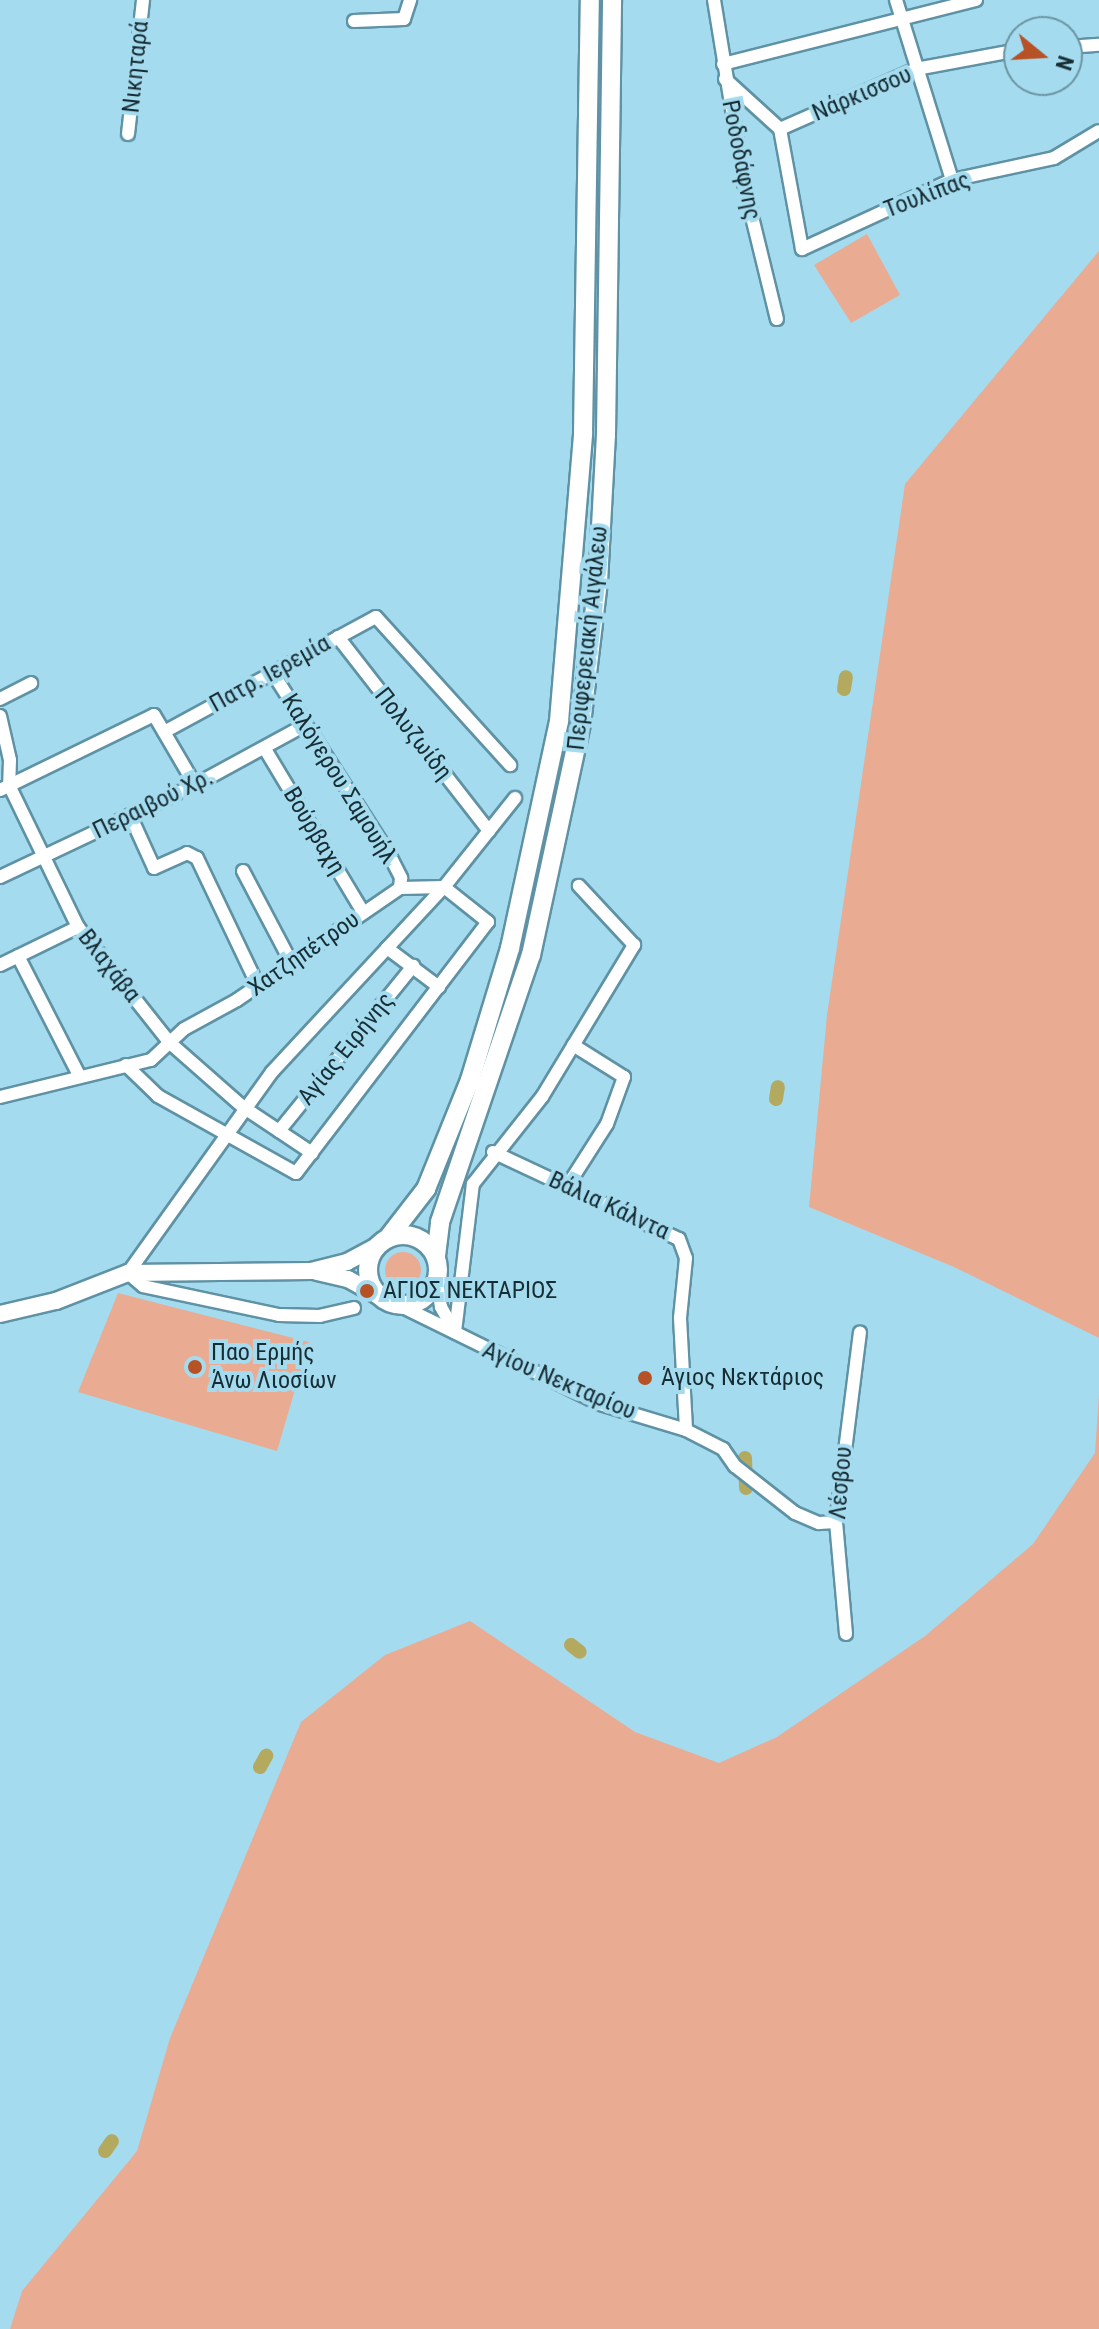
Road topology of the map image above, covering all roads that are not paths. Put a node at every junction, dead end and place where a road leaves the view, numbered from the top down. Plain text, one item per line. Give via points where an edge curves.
1 (143, 0) edge
2 (410, 0) edge
3 (590, 0) edge
4 (612, 0) edge
5 (714, 0) edge
6 (896, 0) edge
7 (976, 0) edge
8 (354, 21) dead end
9 (901, 23) junction
10 (1003, 53) edge
11 (723, 64) junction
12 (916, 69) junction
13 (725, 79) junction
14 (780, 129) junction
15 (1099, 131) edge
16 (128, 134) dead end
17 (952, 180) junction
18 (777, 319) dead end
19 (338, 637) junction
20 (272, 672) junction
21 (31, 683) dead end
22 (0, 699) edge
23 (0, 716) edge
24 (303, 726) junction
25 (164, 732) junction
26 (265, 749) junction
27 (510, 765) dead end
28 (195, 785) junction
29 (4, 787) edge
30 (515, 798) dead end
31 (130, 815) junction
32 (489, 831) junction
33 (43, 857) junction
34 (243, 871) dead end
35 (0, 877) edge
36 (579, 886) dead end
37 (444, 887) junction
38 (400, 888) junction
39 (363, 912) junction
40 (78, 927) junction
41 (387, 948) junction
42 (18, 956) junction
43 (291, 962) junction
44 (0, 965) edge
45 (413, 966) junction
46 (258, 986) junction
47 (439, 987) junction
48 (169, 1042) junction
49 (573, 1045) junction
50 (126, 1065) junction
51 (79, 1075) junction
52 (0, 1097) edge
53 (243, 1107) junction
54 (279, 1131) junction
55 (225, 1133) junction
56 (493, 1152) junction
57 (312, 1153) junction
58 (568, 1185) junction
59 (384, 1242) junction
60 (436, 1256) junction
61 (311, 1271) junction
62 (128, 1273) junction
63 (437, 1279) junction
64 (381, 1297) junction
65 (399, 1305) junction
66 (354, 1308) dead end
67 (0, 1314) edge
68 (455, 1332) junction
69 (860, 1333) dead end
70 (686, 1430) junction
71 (836, 1522) junction
72 (846, 1634) dead end

1 - 16 street, Νικηταρά
2 - 8 street via 404,19
3 - 59 main road, Περιφερειακή Αιγάλεω via 583,434 559,721 510,948 470,1080 426,1189
4 - 60 main road, Περιφερειακή Αιγάλεω via 606,435 598,582 581,724 531,955 440,1222
5 - 11 street, Ροδοδάφνης
6 - 9 street
7 - 9 street
9 - 11 street
9 - 12 street
10 - 12 street, Νάρκισσου
11 - 13 street, Ροδοδάφνης
12 - 14 street, Νάρκισσου
12 - 17 street
13 - 14 street
13 - 18 street, Ροδοδάφνης
14 - 17 street, Τουλίπας via 802,249
15 - 17 street, Τουλίπας via 1054,158
19 - 20 street, Πατρ. Ιερεμία
19 - 27 street, Πατρ. Ιερεμία via 376,617
19 - 32 street, Πολυζωίδη
20 - 24 street, Καλόγερου Σαμουήλ
20 - 25 street, Πατρ. Ιερεμία
21 - 22 street
23 - 29 street, Βλαχάβα via 10,760
24 - 26 street, Περαιβού Χρ.
24 - 38 street, Καλόγερου Σαμουήλ via 389,854 401,878
25 - 28 street
25 - 29 street via 154,715
26 - 28 street, Περαιβού Χρ.
26 - 39 street, Βούρβαχη
28 - 31 street, Περαιβού Χρ.
29 - 33 street, Βλαχάβα
30 - 32 street
31 - 33 street, Περαιβού Χρ.
31 - 46 street via 154,868 187,853 197,858
32 - 37 street
33 - 35 street, Περαιβού Χρ.
33 - 40 street, Βλαχάβα
34 - 43 street
36 - 49 street via 634,945
37 - 38 street
37 - 41 street
37 - 47 street via 488,922
38 - 39 street, Χατζηπέτρου
39 - 43 street, Χατζηπέτρου
40 - 42 street
40 - 48 street, Βλαχάβα
41 - 45 street
41 - 53 street
42 - 44 street
42 - 51 street
43 - 46 street, Χατζηπέτρου
45 - 47 street
45 - 54 street, Αγίας Ειρήνης
46 - 48 street, Χατζηπέτρου
47 - 57 street
48 - 50 street, Χατζηπέτρου via 151,1060
48 - 53 street, Βλαχάβα
49 - 56 street via 530,1115
49 - 58 street via 624,1077 607,1124
50 - 51 street, Χατζηπέτρου
50 - 55 street via 158,1096
51 - 52 street, Χατζηπέτρου
53 - 54 street, Βλαχάβα
53 - 55 street
54 - 57 street, Βλαχάβα
55 - 57 street via 289,1172 296,1173
55 - 62 street
56 - 58 street, Βάλια Κάλντα
56 - 68 street via 468,1202
58 - 70 street, Βάλια Κάλντα via 670,1233 684,1248 680,1318
59 - 60 main road via 421,1239
59 - 61 street via 347,1262
59 - 64 main road via 369,1277
60 - 63 main road
61 - 62 street
61 - 64 street via 348,1279
62 - 66 street via 143,1286 279,1315 320,1316
62 - 67 street via 56,1301
63 - 65 main road via 427,1296
63 - 68 street via 441,1307
64 - 65 main road
65 - 68 street, Αγίου Νεκταρίου
68 - 70 street, Αγίου Νεκταρίου via 600,1404
69 - 71 street, Λέσβου
70 - 71 street, Αγίου Νεκταρίου via 723,1449 735,1466 795,1513 819,1523
71 - 72 street, Λέσβου

